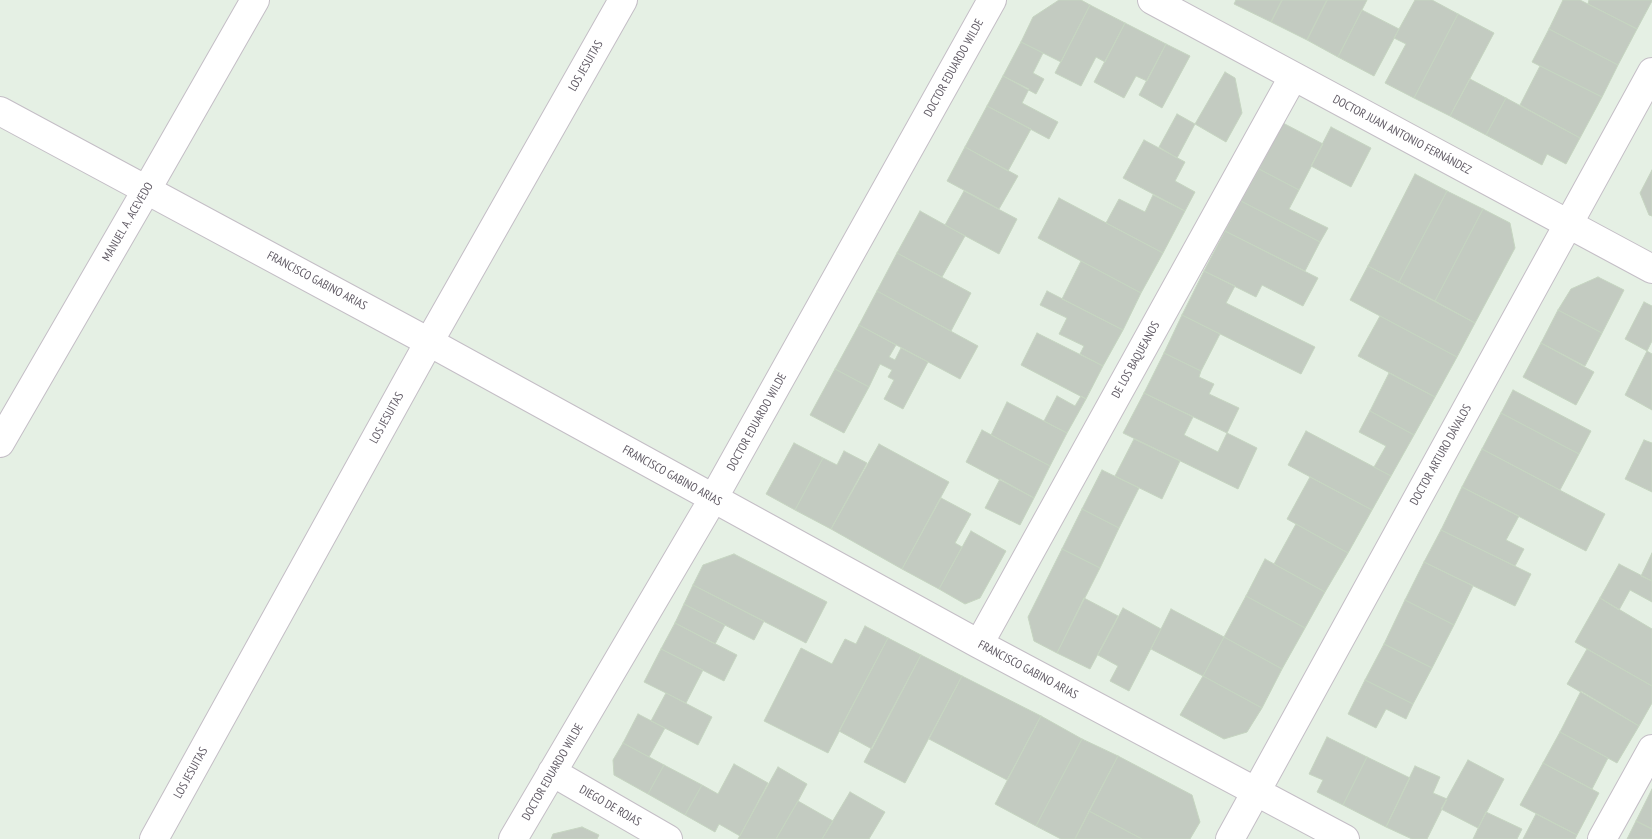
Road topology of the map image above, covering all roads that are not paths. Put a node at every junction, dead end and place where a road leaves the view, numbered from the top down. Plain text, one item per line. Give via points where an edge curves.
1 (255, 0) edge
2 (623, 0) edge
3 (992, 0) edge
4 (1152, 0) edge
5 (1652, 72) edge
6 (1293, 77) junction
7 (0, 111) edge
8 (148, 189) junction
9 (1568, 224) junction
10 (1652, 269) edge
11 (429, 342) junction
12 (0, 442) edge
13 (714, 499) junction
14 (979, 644) junction
15 (1652, 749) edge
16 (552, 772) junction
17 (1256, 791) junction
18 (154, 839) edge
19 (514, 839) edge
20 (668, 839) edge
21 (1230, 839) edge
22 (1345, 839) edge
23 (1602, 839) edge

1 - 8 street, MANUEL A. ACEVEDO
2 - 11 street, LOS JESUITAS
3 - 13 street, DOCTOR EDUARDO WILDE
4 - 6 street, DOCTOR JUAN ANTONIO FERNÁNDEZ
5 - 9 street, DOCTOR ARTURO DÁVALOS
6 - 9 street, DOCTOR JUAN ANTONIO FERNÁNDEZ
6 - 14 street, DE LOS BAQUEANOS
7 - 8 street, FRANCISCO GABINO ARIAS
8 - 11 street, FRANCISCO GABINO ARIAS
8 - 12 street, MANUEL A. ACEVEDO
9 - 10 street, DOCTOR JUAN ANTONIO FERNÁNDEZ
9 - 17 street, DOCTOR ARTURO DÁVALOS
11 - 13 street, FRANCISCO GABINO ARIAS
11 - 18 street, LOS JESUITAS
13 - 14 street, FRANCISCO GABINO ARIAS
13 - 16 street, DOCTOR EDUARDO WILDE
14 - 17 street, FRANCISCO GABINO ARIAS
15 - 23 street
16 - 19 street, DOCTOR EDUARDO WILDE
16 - 20 street, DIEGO DE ROJAS
17 - 21 street, DOCTOR ARTURO DÁVALOS
17 - 22 street, FRANCISCO GABINO ARIAS

